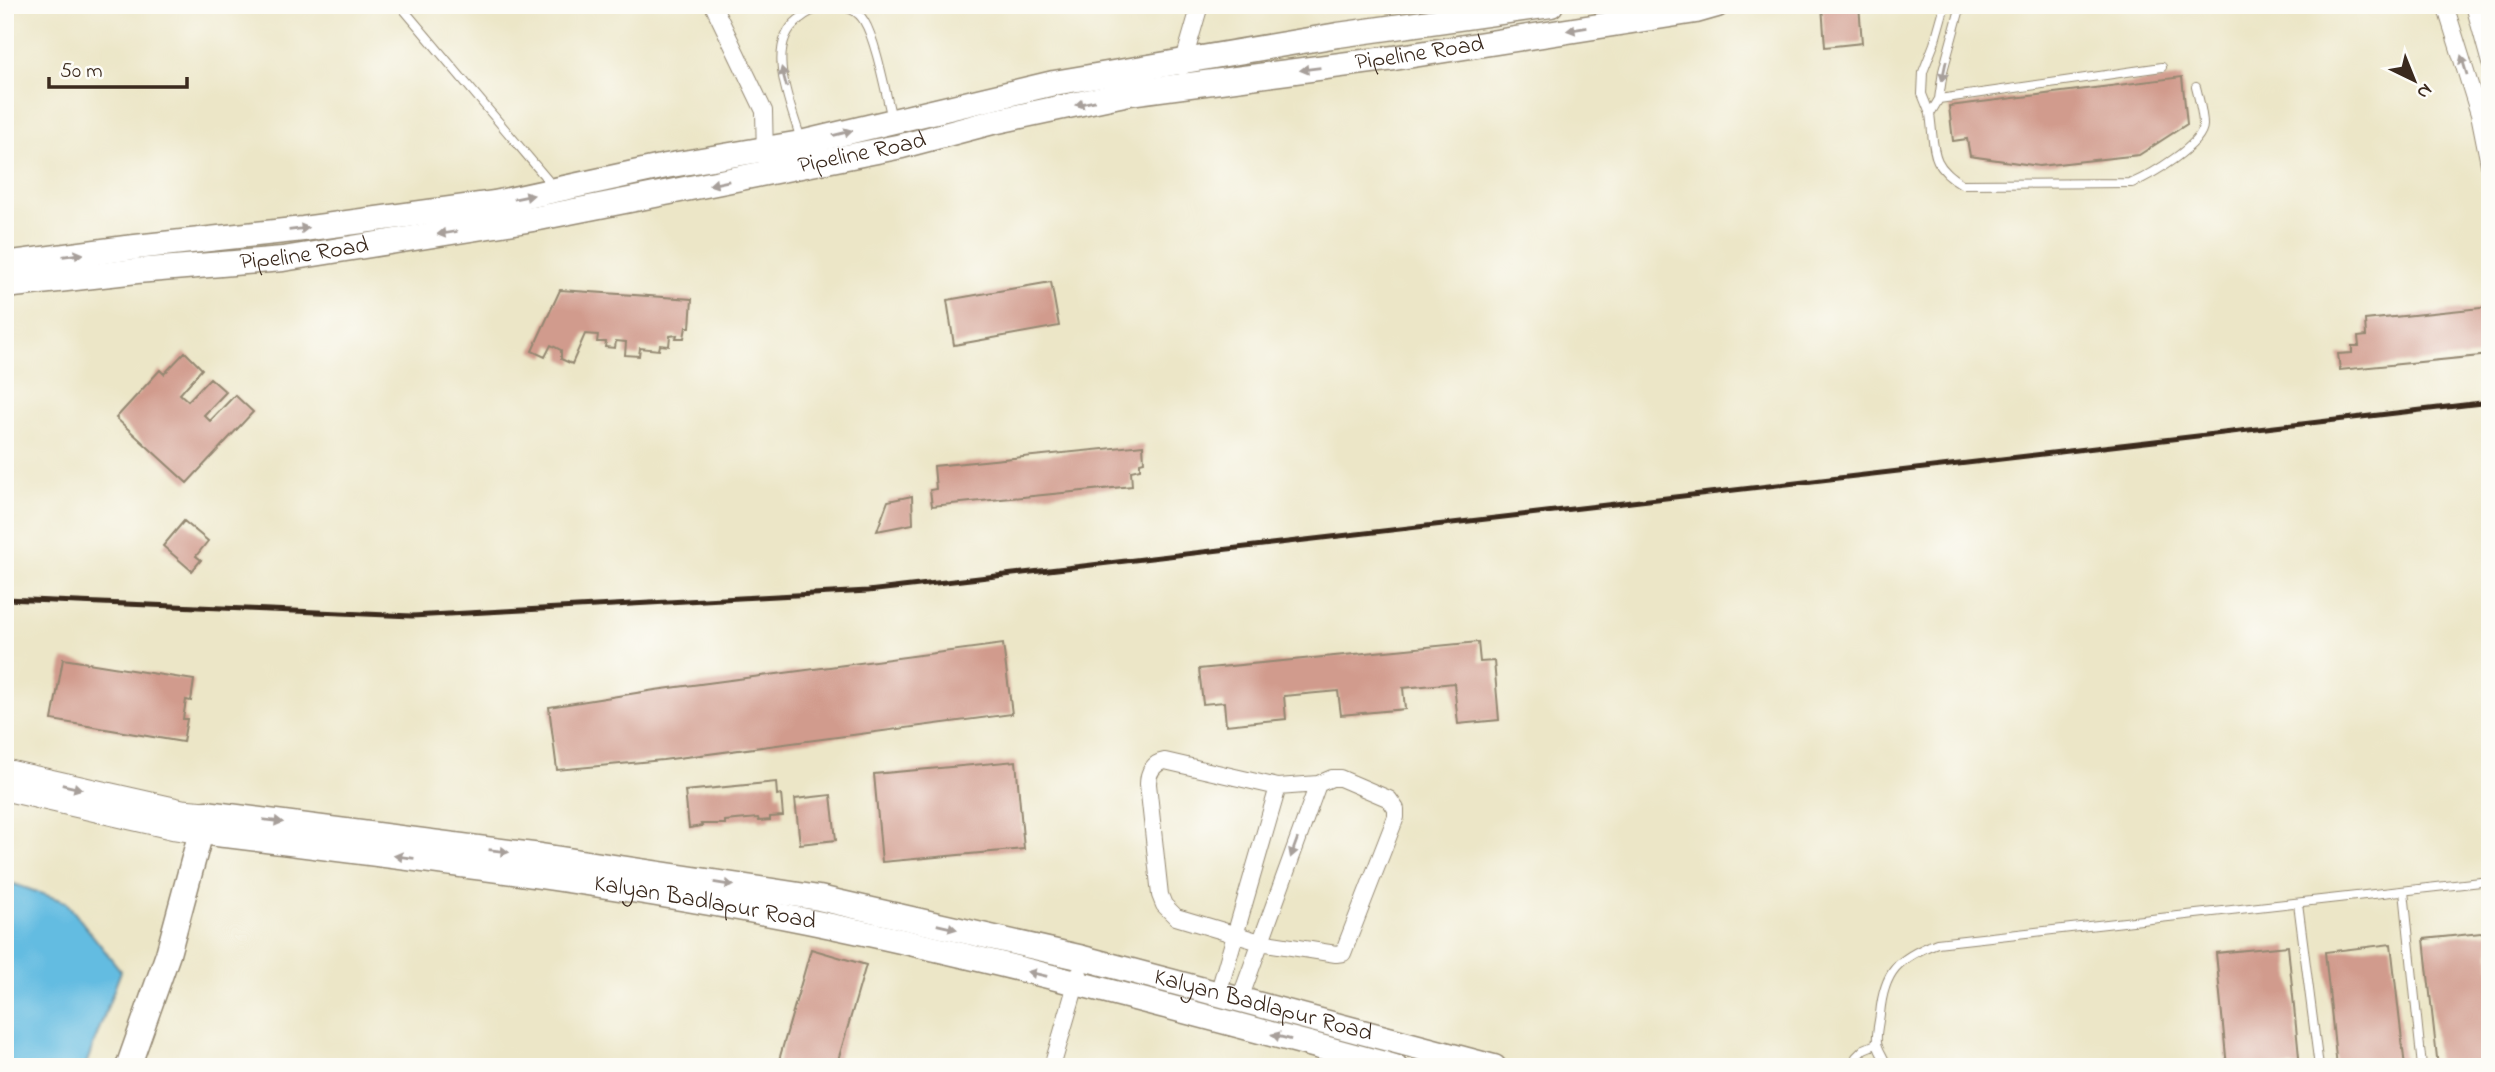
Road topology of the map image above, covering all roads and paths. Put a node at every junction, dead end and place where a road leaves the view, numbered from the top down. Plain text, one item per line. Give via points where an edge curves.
1 (400, 5) edge
2 (713, 5) edge
3 (1200, 5) edge
4 (1550, 5) edge
5 (1717, 5) edge
6 (1945, 5) edge
7 (1961, 5) edge
8 (2445, 5) edge
9 (2474, 5) edge
10 (1521, 20) edge
11 (1461, 27) edge
12 (2490, 63) edge
13 (2162, 66) dead end
14 (1181, 73) junction
15 (2196, 87) dead end
16 (1939, 99) junction
17 (2485, 113) edge
18 (1930, 114) junction
19 (893, 121) junction
20 (802, 143) junction
21 (899, 146) junction
22 (766, 162) junction
23 (2490, 169) edge
24 (558, 202) junction
25 (5, 264) edge
26 (5, 286) edge
27 (5, 771) edge
28 (1318, 784) junction
29 (1278, 787) junction
30 (5, 789) edge
31 (204, 822) junction
32 (2490, 881) edge
33 (2404, 891) junction
34 (2298, 903) junction
35 (1236, 935) junction
36 (1260, 942) junction
37 (1083, 958) junction
38 (1077, 982) junction
39 (1229, 997) junction
40 (1876, 1044) junction
41 (1856, 1057) dead end
42 (1461, 1062) edge
43 (128, 1067) edge
44 (1052, 1067) edge
45 (1395, 1067) edge
46 (1494, 1067) edge
47 (1887, 1067) edge
48 (2319, 1067) edge
49 (2422, 1067) edge

1 - 24 lane
2 - 22 street via 764,111
3 - 14 street
4 - 10 main road, Pipeline Road
5 -> 10 main road, Pipeline Road via 1696,11
6 - 18 lane via 1923,72 1922,94
7 -> 16 lane
17 -> 8 street
9 - 12 street
10 - 11 main road, Pipeline Road
11 - 14 main road, Pipeline Road
13 - 16 lane
14 - 19 main road, Pipeline Road via 1054,83
14 -> 21 main road, Pipeline Road
15 - 18 lane via 2203,127 2200,138 2132,183 1962,184 1937,163
16 - 18 lane
17 - 23 street
20 -> 19 main road, Pipeline Road
20 -> 19 lane via 781,50 791,25 823,7 842,5 866,23
19 - 21 lane
20 - 22 main road, Pipeline Road
21 - 22 main road, Pipeline Road
22 - 24 main road, Pipeline Road via 666,166
25 -> 24 main road, Pipeline Road via 495,203
24 -> 26 main road, Pipeline Road via 283,259
27 -> 31 main road via 183,811
28 - 29 street
28 -> 36 street
28 - 36 street via 1340,778 1390,799 1396,817 1343,953
29 - 35 street
29 - 35 street via 1165,761 1158,762 1148,775 1164,905 1176,916
30 - 31 main road, Kalyan Badlapur Road via 175,828
31 -> 37 main road, Kalyan Badlapur Road via 541,856 819,898
38 -> 31 main road, Kalyan Badlapur Road via 807,922
31 - 43 main road via 168,954
32 - 33 lane
33 - 34 lane
33 - 49 lane
34 - 40 lane via 1937,943 1896,965 1882,994
34 - 48 lane
35 - 36 street
35 - 39 street
36 - 39 street
37 - 38 street
37 - 39 main road, Kalyan Badlapur Road
38 - 44 street
45 -> 38 main road, Kalyan Badlapur Road
39 - 42 main road, Kalyan Badlapur Road
40 - 41 lane
40 - 47 lane
42 - 46 main road, Kalyan Badlapur Road

